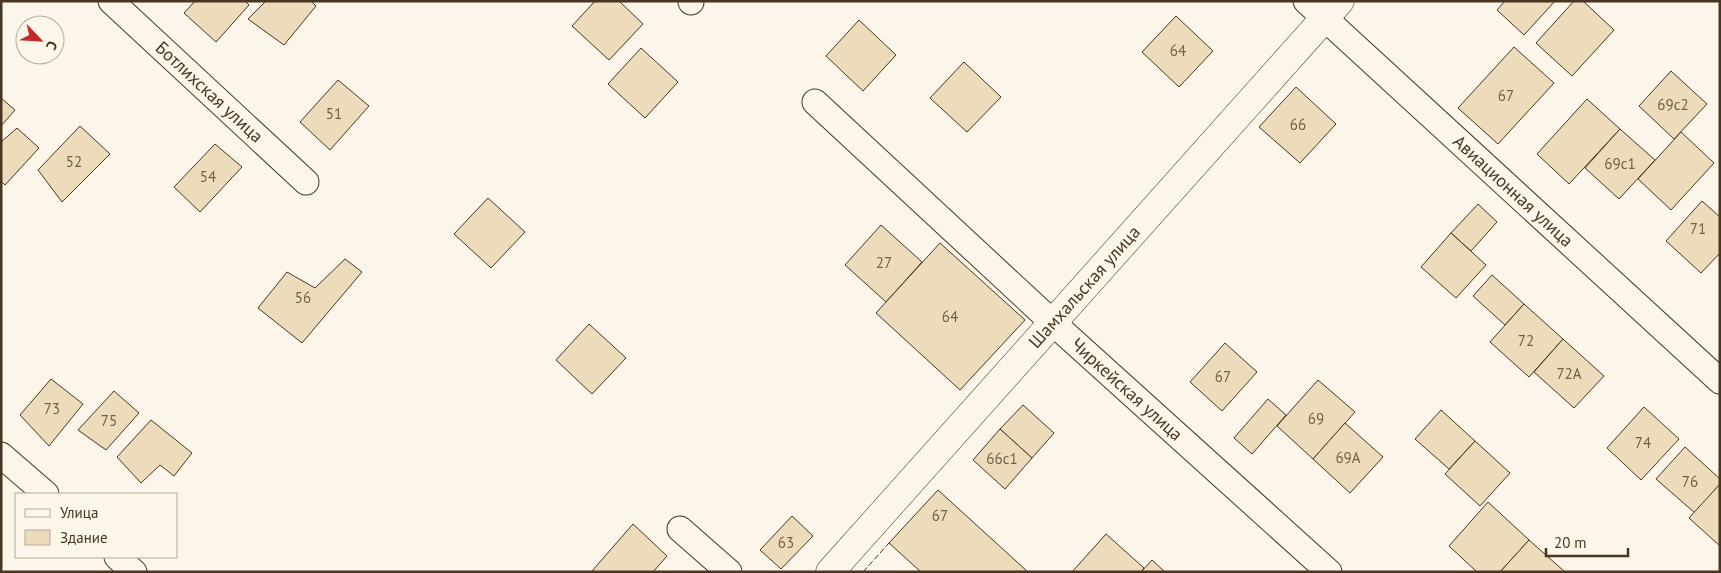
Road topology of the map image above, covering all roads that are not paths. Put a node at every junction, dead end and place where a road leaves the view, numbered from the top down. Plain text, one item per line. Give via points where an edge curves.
1 (111, 1) edge
2 (1324, 7) edge
3 (815, 102) dead end
4 (306, 182) dead end
5 (1052, 322) junction
6 (1720, 382) edge
7 (1, 455) edge
8 (45, 493) edge
9 (680, 529) dead end
10 (118, 558) edge
11 (134, 572) edge
12 (729, 572) edge
13 (830, 572) edge
14 (1329, 572) edge

1 - 4 street, Ботлихская улица
2 - 5 street, Шамхальская улица
2 - 6 street, Авиационная улица
3 - 5 street, Чиркейская улица
5 - 13 street, Шамхальская улица
5 - 14 street, Чиркейская улица
7 - 8 street
9 - 12 street
10 - 11 street

